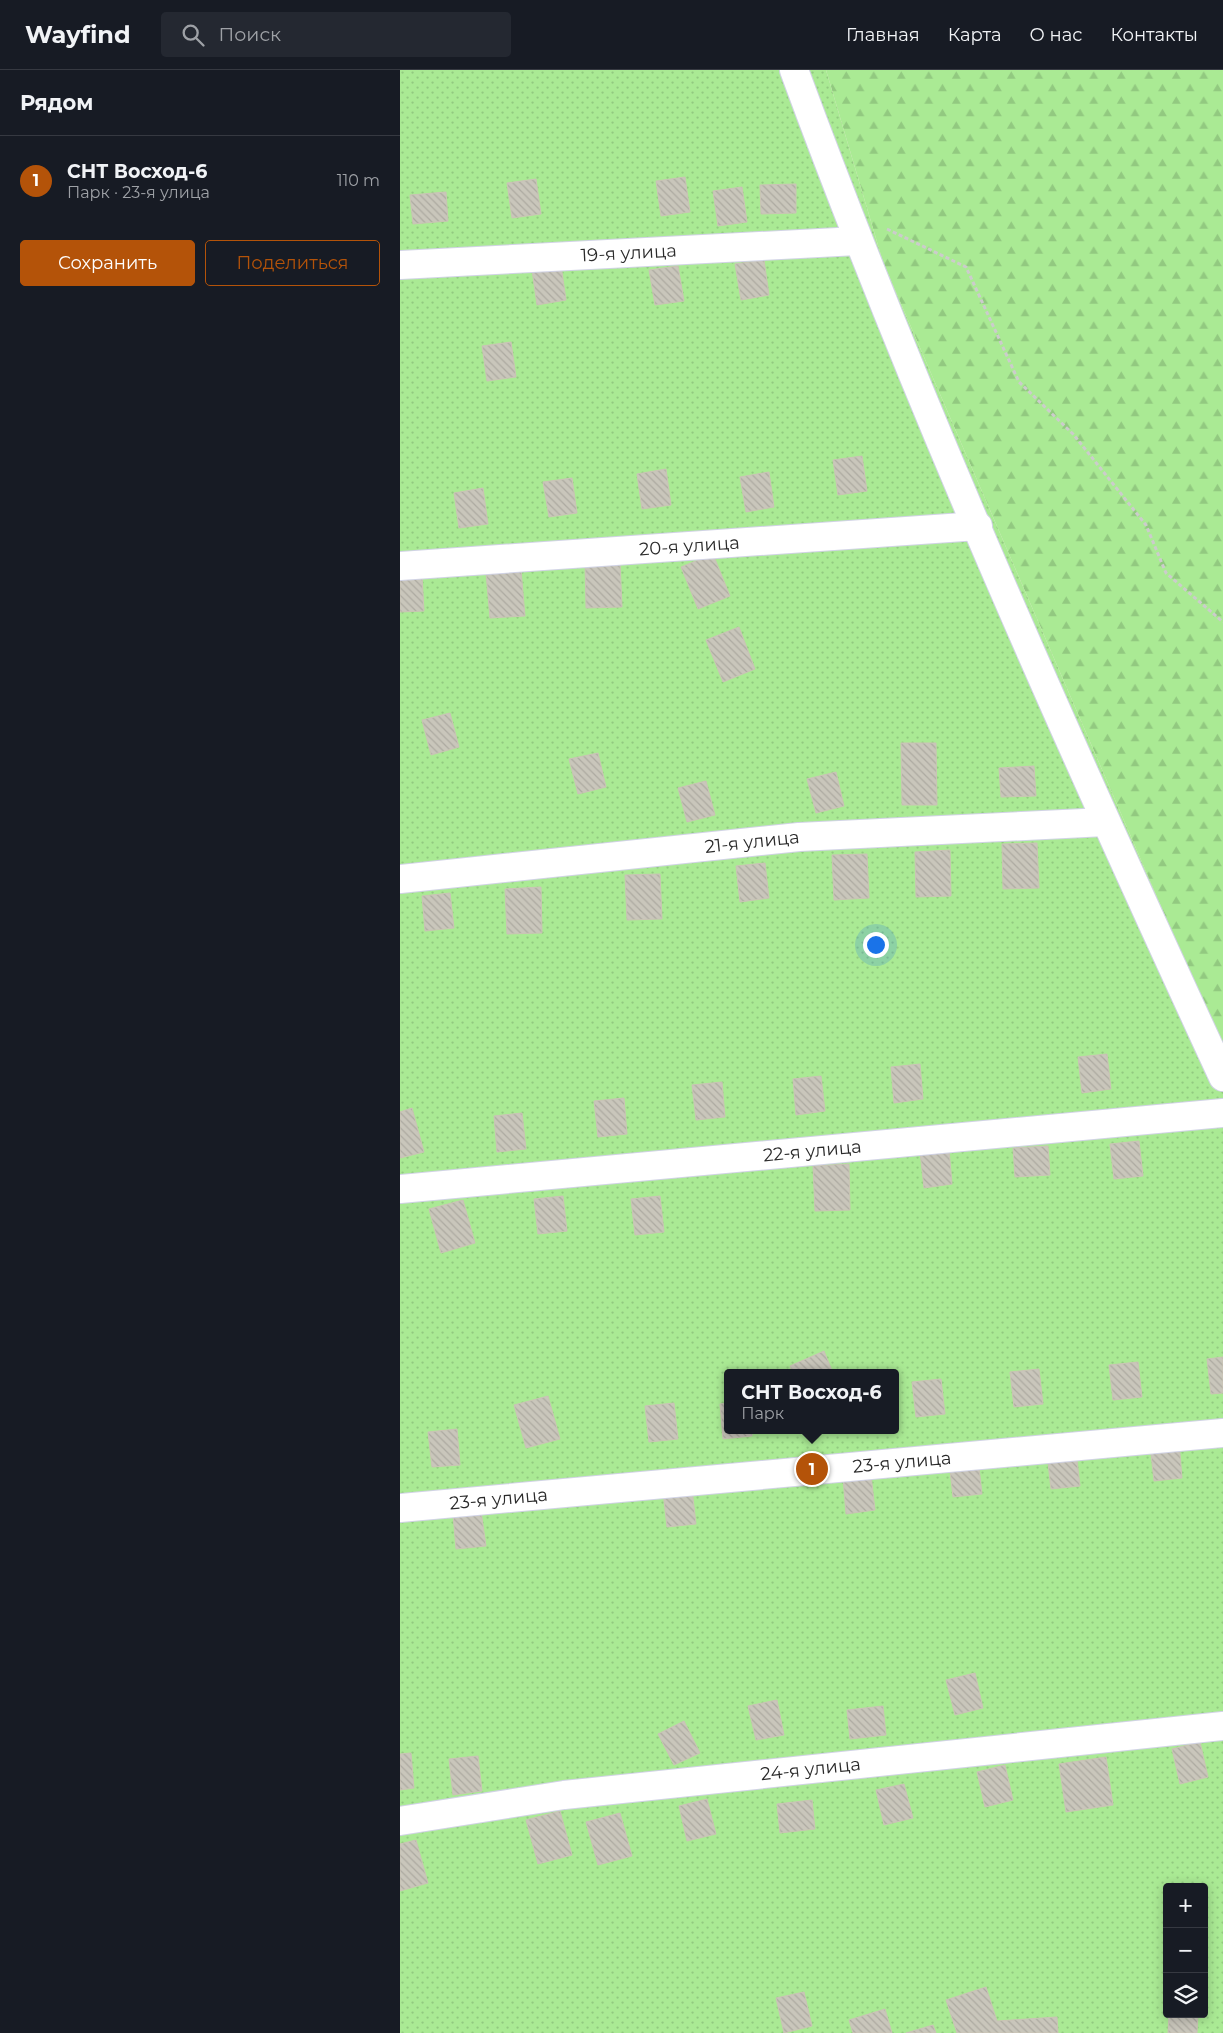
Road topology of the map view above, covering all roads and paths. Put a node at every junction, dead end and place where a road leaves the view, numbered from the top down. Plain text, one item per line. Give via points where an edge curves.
1 (794, 70) edge
2 (885, 228) dead end
3 (857, 241) junction
4 (400, 265) edge
5 (978, 526) junction
6 (400, 566) edge
7 (1223, 622) edge
8 (1105, 822) junction
9 (400, 880) edge
10 (1223, 1077) edge
11 (1223, 1113) edge
12 (400, 1190) edge
13 (1223, 1433) edge
14 (400, 1508) edge
15 (1223, 1726) edge
16 (400, 1821) edge

1 - 3 street
2 - 7 path via 966,268 1019,382 1073,434 1146,525 1166,573
3 - 4 street, 19-я улица
3 - 5 street
5 - 6 street, 20-я улица
5 - 8 street
8 - 9 street, 21-я улица via 799,837
8 - 10 street
11 - 12 street, 22-я улица
13 - 14 street, 23-я улица
15 - 16 street, 24-я улица via 564,1795

